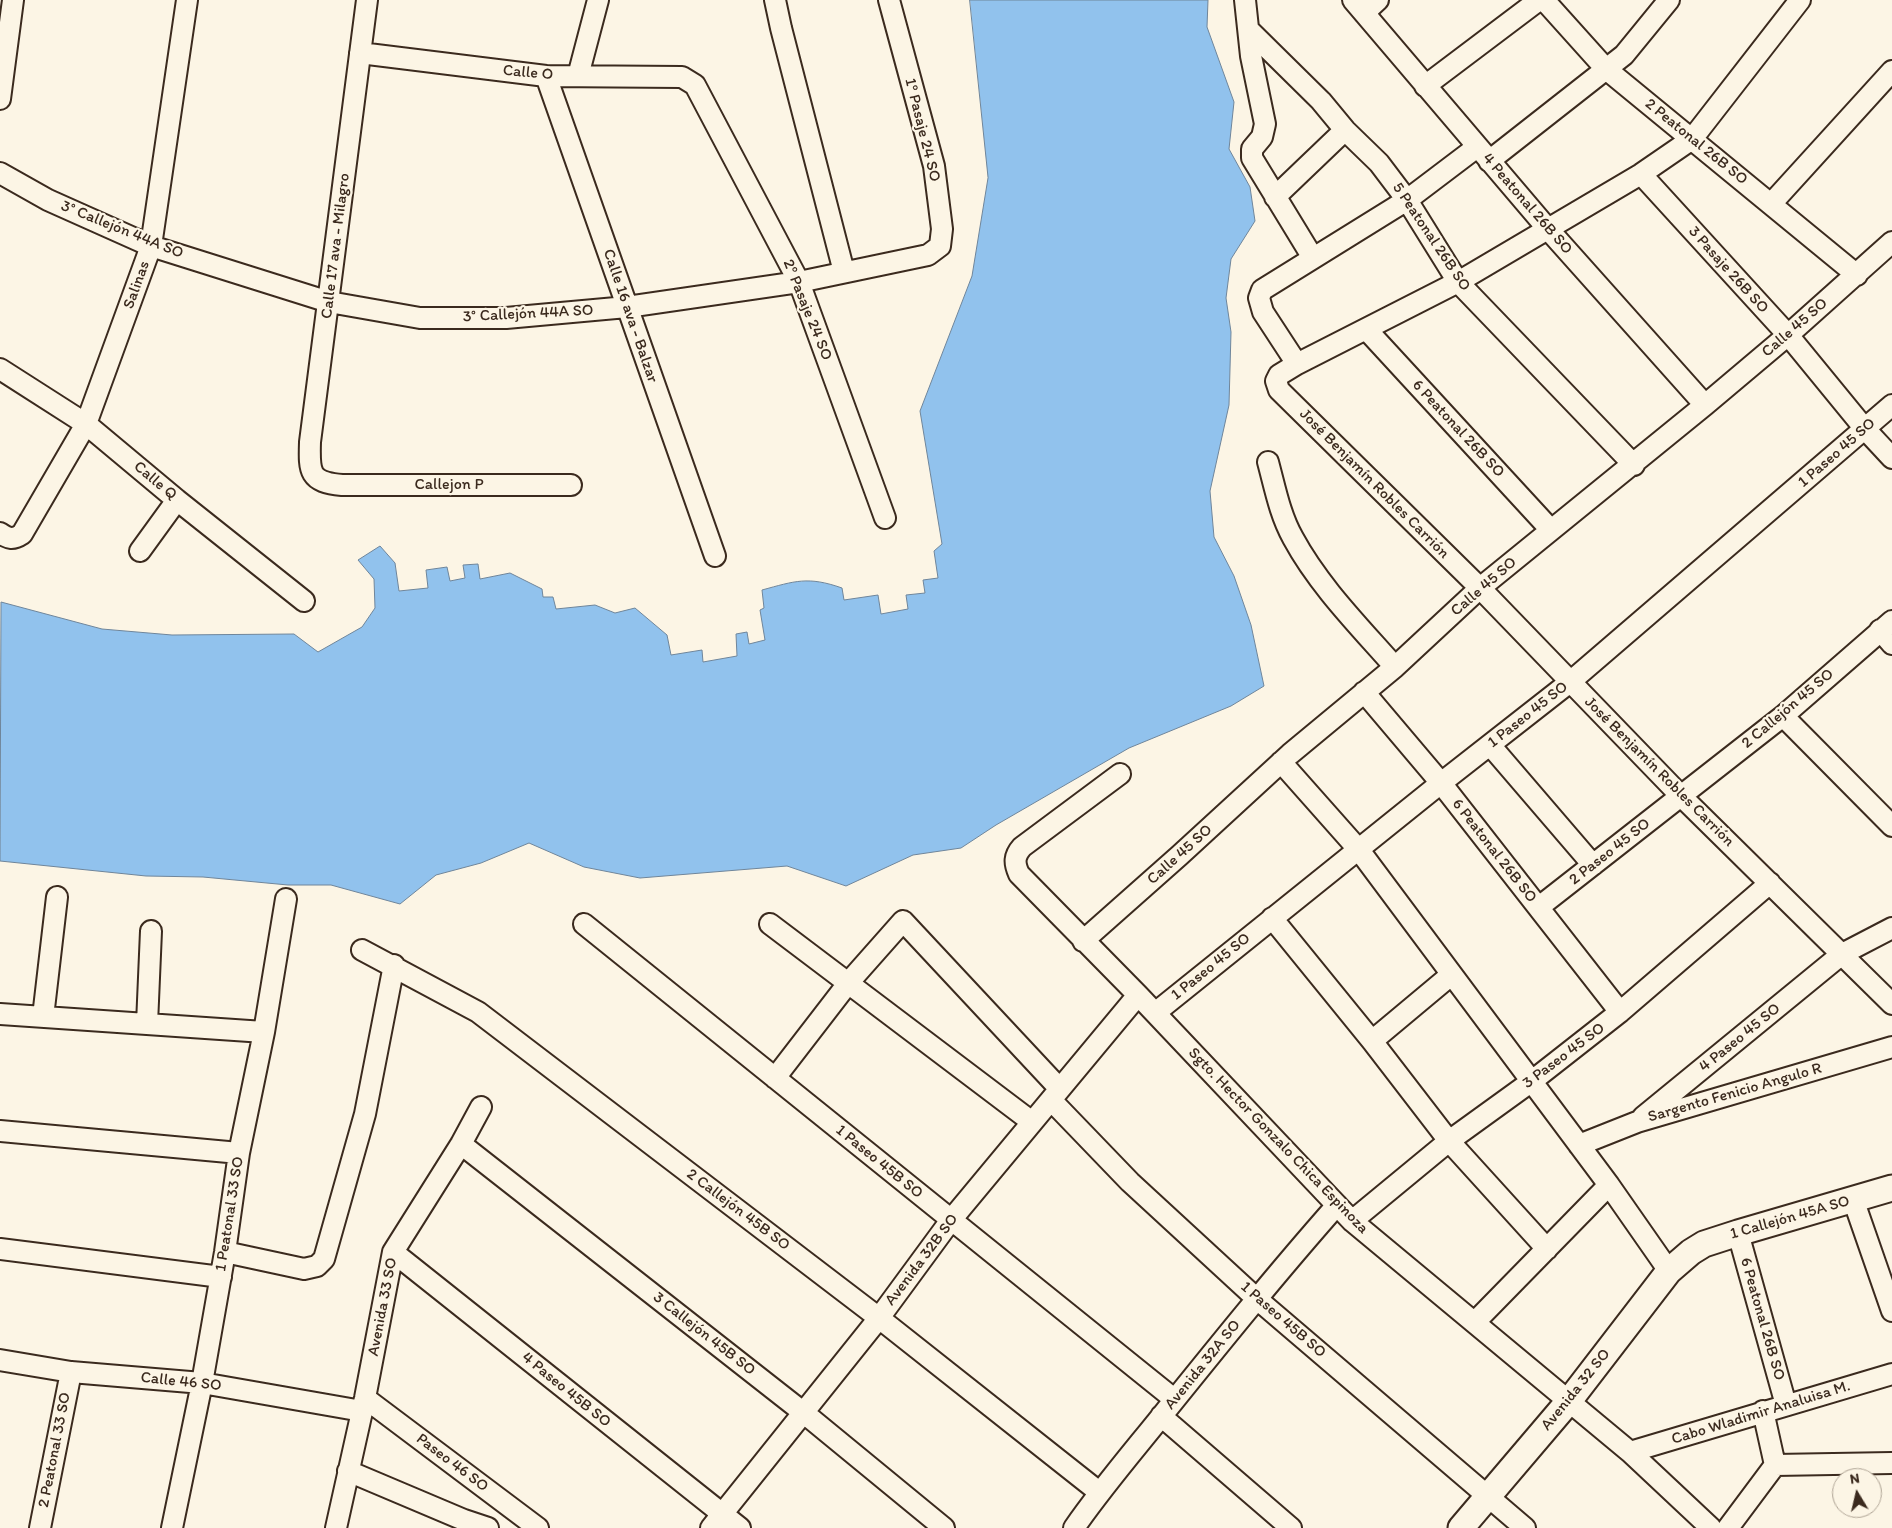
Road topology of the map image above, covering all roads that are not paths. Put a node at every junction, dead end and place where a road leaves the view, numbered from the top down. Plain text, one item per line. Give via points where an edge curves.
1 (13, 0) edge
2 (187, 0) edge
3 (367, 0) edge
4 (598, 0) edge
5 (775, 0) edge
6 (889, 0) edge
7 (1245, 0) edge
8 (1539, 0) edge
9 (1544, 0) edge
10 (1669, 0) edge
11 (1800, 0) edge
12 (1365, 4) edge
13 (1249, 30) junction
14 (360, 53) junction
15 (1606, 68) junction
16 (1892, 71) edge
17 (546, 76) junction
18 (578, 76) junction
19 (695, 85) joint
20 (1425, 86) junction
21 (0, 99) edge
22 (1345, 130) junction
23 (1692, 139) junction
24 (1483, 154) junction
25 (0, 173) edge
26 (1641, 174) junction
27 (1275, 196) junction
28 (1407, 200) junction
29 (1771, 204) junction
30 (1547, 228) junction
31 (1892, 242) edge
32 (151, 246) junction
33 (928, 255) joint
34 (1312, 258) junction
35 (844, 272) junction
36 (1857, 275) junction
37 (799, 282) junction
38 (1458, 282) junction
39 (329, 302) junction
40 (627, 307) junction
41 (1366, 328) junction
42 (1788, 335) junction
43 (1297, 364) junction
44 (0, 370) edge
45 (1705, 405) junction
46 (1892, 405) edge
47 (86, 424) junction
48 (1865, 429) junction
49 (1892, 458) edge
50 (1268, 462) dead end
51 (1634, 465) junction
52 (327, 484) joint
53 (570, 485) dead end
54 (177, 500) junction
55 (884, 518) dead end
56 (1551, 530) junction
57 (4, 536) edge
58 (140, 551) dead end
59 (715, 556) dead end
60 (1480, 588) junction
61 (304, 601) dead end
62 (1888, 632) edge
63 (1395, 667) junction
64 (1570, 682) junction
65 (1364, 692) junction
66 (1783, 716) junction
67 (1490, 745) junction
68 (1281, 762) junction
69 (1120, 774) dead end
70 (1441, 783) junction
71 (1681, 796) junction
72 (1892, 826) edge
73 (1359, 850) junction
74 (1594, 865) junction
75 (1770, 883) junction
76 (57, 897) dead end
77 (286, 899) dead end
78 (1539, 907) junction
79 (1272, 918) junction
80 (584, 924) dead end
81 (770, 924) dead end
82 (1892, 928) edge
83 (151, 931) dead end
84 (1083, 941) junction
85 (362, 950) dead end
86 (1842, 954) junction
87 (394, 966) junction
88 (1451, 975) junction
89 (849, 982) junction
90 (1138, 996) junction
91 (1892, 1004) edge
92 (1620, 1012) junction
93 (1155, 1013) junction
94 (0, 1014) edge
95 (43, 1017) junction
96 (147, 1024) junction
97 (264, 1032) junction
98 (1372, 1041) junction
99 (1892, 1047) edge
100 (775, 1078) junction
101 (1532, 1081) junction
102 (1055, 1094) junction
103 (481, 1107) dead end
104 (1032, 1122) junction
105 (1637, 1122) junction
106 (0, 1131) edge
107 (1449, 1141) junction
108 (460, 1144) junction
109 (1579, 1145) junction
110 (240, 1153) junction
111 (1609, 1185) junction
112 (1892, 1188) edge
113 (1853, 1200) junction
114 (1337, 1205) junction
115 (951, 1220) junction
116 (1352, 1221) junction
117 (1738, 1233) junction
118 (0, 1249) edge
119 (1547, 1249) junction
120 (225, 1252) junction
121 (393, 1252) junction
122 (1691, 1252) joint
123 (1669, 1271) junction
124 (220, 1278) junction
125 (1257, 1299) junction
126 (1892, 1311) edge
127 (879, 1318) junction
128 (1476, 1322) junction
129 (0, 1360) edge
130 (71, 1372) junction
131 (1892, 1374) edge
132 (202, 1382) junction
133 (1174, 1399) junction
134 (1569, 1401) junction
135 (363, 1405) junction
136 (1786, 1405) junction
137 (1763, 1411) junction
138 (804, 1413) junction
139 (1161, 1416) junction
140 (1630, 1452) junction
141 (1892, 1463) edge
142 (1775, 1465) junction
143 (348, 1471) junction
144 (1098, 1492) junction
145 (1488, 1496) junction
146 (716, 1521) edge
147 (40, 1528) edge
148 (172, 1528) edge
149 (336, 1528) edge
150 (488, 1528) edge
151 (538, 1528) edge
152 (740, 1528) edge
153 (944, 1528) edge
154 (1074, 1528) edge
155 (1291, 1528) edge
156 (1461, 1528) edge
157 (1525, 1528) edge
158 (1711, 1528) edge
159 (1728, 1528) edge

1 - 21 street
2 - 32 street, Salinas
3 - 14 street, Calle 17 ava - Milagro
4 - 18 street
5 - 35 street
6 - 33 street, 1º Pasaje 24 SO via 934,166 941,238 940,246
7 - 13 street
8 - 20 street
9 - 15 street, 2 Peatonal 26B SO
10 - 15 street via 1624,54
11 - 23 street
12 - 20 street, 4 Peatonal 26B SO
13 - 22 street, 5 Peatonal 26B SO via 1321,101
13 - 27 street via 1265,124 1262,137 1252,149 1252,158
14 - 17 street, Calle O
14 - 39 street, Calle 17 ava - Milagro
15 - 23 street, 2 Peatonal 26B SO
15 - 24 street
16 - 29 street
17 - 18 street, Calle O
17 - 40 street, Calle 16 ava - Balzar
18 - 19 street, Calle O via 682,77
19 - 37 street, 2º Pasaje 24 SO
20 - 24 street, 4 Peatonal 26B SO
22 - 27 street
22 - 28 street, 5 Peatonal 26B SO via 1379,163
23 - 26 street
23 - 29 street, 2 Peatonal 26B SO
24 - 28 street
24 - 30 street, 4 Peatonal 26B SO
25 - 32 street, 3° Callejón 44A SO via 48,200
26 - 30 street
26 - 42 street, 3 Pasaje 26B SO
27 - 34 street
28 - 34 street
28 - 38 street, 5 Peatonal 26B SO
29 - 36 street, 2 Peatonal 26B SO
30 - 38 street
30 - 45 street, 4 Peatonal 26B SO
31 - 36 street, Calle 45 SO
32 - 39 street, 3° Callejón 44A SO
32 - 47 street, Salinas
33 - 35 street, 3° Callejón 44A SO
34 - 43 street via 1262,290 1259,298 1262,312
35 - 37 street, 3° Callejón 44A SO
36 - 42 street, Calle 45 SO
37 - 40 street, 3° Callejón 44A SO
37 - 55 street, 2º Pasaje 24 SO
38 - 41 street
38 - 51 street, 5 Peatonal 26B SO
39 - 40 street, 3° Callejón 44A SO via 420,318 506,318
39 - 52 street, Calle 17 ava - Milagro via 310,454 318,481
40 - 59 street, Calle 16 ava - Balzar
41 - 43 street
41 - 56 street, 6 Peatonal 26B SO
42 - 45 street, Calle 45 SO
42 - 48 street, 3 Pasaje 26B SO
43 - 60 street, José Benjamín Robles Carrión via 1277,378 1278,390
44 - 47 street, Calle Q
45 - 51 street, Calle 45 SO
46 - 48 street, 1 Paseo 45 SO
47 - 54 street, Calle Q
47 - 57 street, Salinas via 22,534 16,538
48 - 49 street, 3 Pasaje 26B SO
48 - 64 street, 1 Paseo 45 SO
50 - 63 street via 1283,516 1305,558 1325,587
51 - 56 street, Calle 45 SO
52 - 53 street, Callejon P
54 - 58 street
54 - 61 street, Calle Q
56 - 60 street, Calle 45 SO
60 - 63 street, Calle 45 SO
60 - 64 street, José Benjamín Robles Carrión
62 - 66 street, 2 Callejón 45 SO
63 - 65 street, Calle 45 SO
64 - 67 street, 1 Paseo 45 SO
64 - 71 street, José Benjamín Robles Carrión
65 - 68 street, Calle 45 SO
65 - 70 street, 6 Peatonal 26B SO
66 - 71 street, 2 Callejón 45 SO
66 - 72 street
67 - 70 street, 1 Paseo 45 SO
67 - 74 street
68 - 73 street
68 - 84 street, Calle 45 SO
69 - 84 street, Sgto. Hector Gonzalo Chica Espinoza via 1018,852 1015,863 1018,874
70 - 73 street, 1 Paseo 45 SO
70 - 78 street, 6 Peatonal 26B SO
71 - 74 street, 2 Paseo 45 SO
71 - 75 street, José Benjamín Robles Carrión
73 - 79 street, 1 Paseo 45 SO
73 - 88 street
74 - 78 street, 2 Paseo 45 SO
75 - 86 street, José Benjamín Robles Carrión
75 - 92 street, 3 Paseo 45 SO
76 - 95 street
77 - 97 street, 1 Peatonal 33 SO
78 - 92 street, 6 Peatonal 26B SO
79 - 93 street, 1 Paseo 45 SO
79 - 98 street
80 - 100 street, 1 Paseo 45B SO
81 - 89 street
82 - 86 street, 4 Paseo 45 SO
83 - 96 street
84 - 90 street, Sgto. Hector Gonzalo Chica Espinoza
85 - 87 street, 2 Callejón 45B SO
86 - 91 street, José Benjamín Robles Carrión
86 - 105 street, 4 Paseo 45 SO
87 - 120 street via 365,1114 324,1259 317,1266 304,1269
87 - 127 street, 2 Callejón 45B SO via 478,1012
88 - 98 street
88 - 101 street
89 - 100 street
89 - 102 street, 1 Paseo 45B SO via 902,921
89 - 104 street
90 - 93 street, Sgto. Hector Gonzalo Chica Espinoza
90 - 102 street, Avenida 32B SO
92 - 101 street, 3 Paseo 45 SO
93 - 114 street, Sgto. Hector Gonzalo Chica Espinoza
94 - 95 street
95 - 96 street
96 - 97 street
97 - 110 street, 1 Peatonal 33 SO
98 - 107 street
99 - 105 street, Sargento Fenicio Angulo R
100 - 115 street, 1 Paseo 45B SO
101 - 107 street, 3 Paseo 45 SO
101 - 109 street
102 - 104 street, Avenida 32B SO
102 - 125 street, 1 Paseo 45B SO via 1130,1182
103 - 108 street, Avenida 33 SO
104 - 115 street, Avenida 32B SO
105 - 109 street, Sargento Fenicio Angulo R
106 - 110 street
107 - 116 street, 3 Paseo 45 SO
107 - 119 street
108 - 121 street, Avenida 33 SO
108 - 138 street, 3 Callejón 45B SO
109 - 111 street
110 - 120 street, 1 Peatonal 33 SO
111 - 119 street
111 - 123 street
112 - 113 street, 1 Callejón 45A SO
113 - 117 street, 1 Callejón 45A SO
113 - 126 street
114 - 116 street, Sgto. Hector Gonzalo Chica Espinoza
114 - 125 street, Avenida 32A SO
115 - 127 street, Avenida 32B SO
115 - 133 street, 1 Paseo 45B SO
116 - 128 street, Sgto. Hector Gonzalo Chica Espinoza
117 - 122 street, 1 Callejón 45A SO via 1704,1244
117 - 136 street, 6 Peatonal 26B SO
118 - 124 street
119 - 128 street
120 - 124 street, 1 Peatonal 33 SO
121 - 135 street, Avenida 33 SO
121 - 146 street, 4 Paseo 45B SO
122 - 123 street, Avenida 32 SO
123 - 134 street, Avenida 32 SO
124 - 132 street, 1 Peatonal 33 SO
125 - 133 street, Avenida 32A SO
125 - 145 street, 1 Paseo 45B SO
127 - 138 street, Avenida 32B SO
127 - 144 street, 2 Callejón 45B SO
128 - 134 street, Sgto. Hector Gonzalo Chica Espinoza
129 - 130 street, Calle 46 SO
130 - 132 street, Calle 46 SO
130 - 147 street, 2 Peatonal 33 SO
131 - 136 street, Cabo Wladimir Analuisa M.
132 - 135 street, Calle 46 SO
132 - 148 street, 1 Peatonal 33 SO
133 - 139 street, Avenida 32A SO
134 - 140 street, Sgto. Hector Gonzalo Chica Espinoza
134 - 145 street, Avenida 32 SO
135 - 143 street, Avenida 33 SO
135 - 151 street, Paseo 46 SO
136 - 137 street, Cabo Wladimir Analuisa M.
137 - 140 street, Cabo Wladimir Analuisa M.
137 - 142 street
138 - 146 street, Avenida 32B SO
138 - 153 street, 3 Callejón 45B SO
139 - 144 street, Avenida 32A SO
139 - 155 street
140 - 158 street, Sgto. Hector Gonzalo Chica Espinoza
141 - 142 street
142 - 159 street
143 - 149 street, Avenida 33 SO
143 - 150 street
144 - 154 street, Avenida 32A SO
145 - 156 street, Avenida 32 SO
145 - 157 street, 1 Paseo 45B SO
146 - 152 street, 4 Paseo 45B SO

